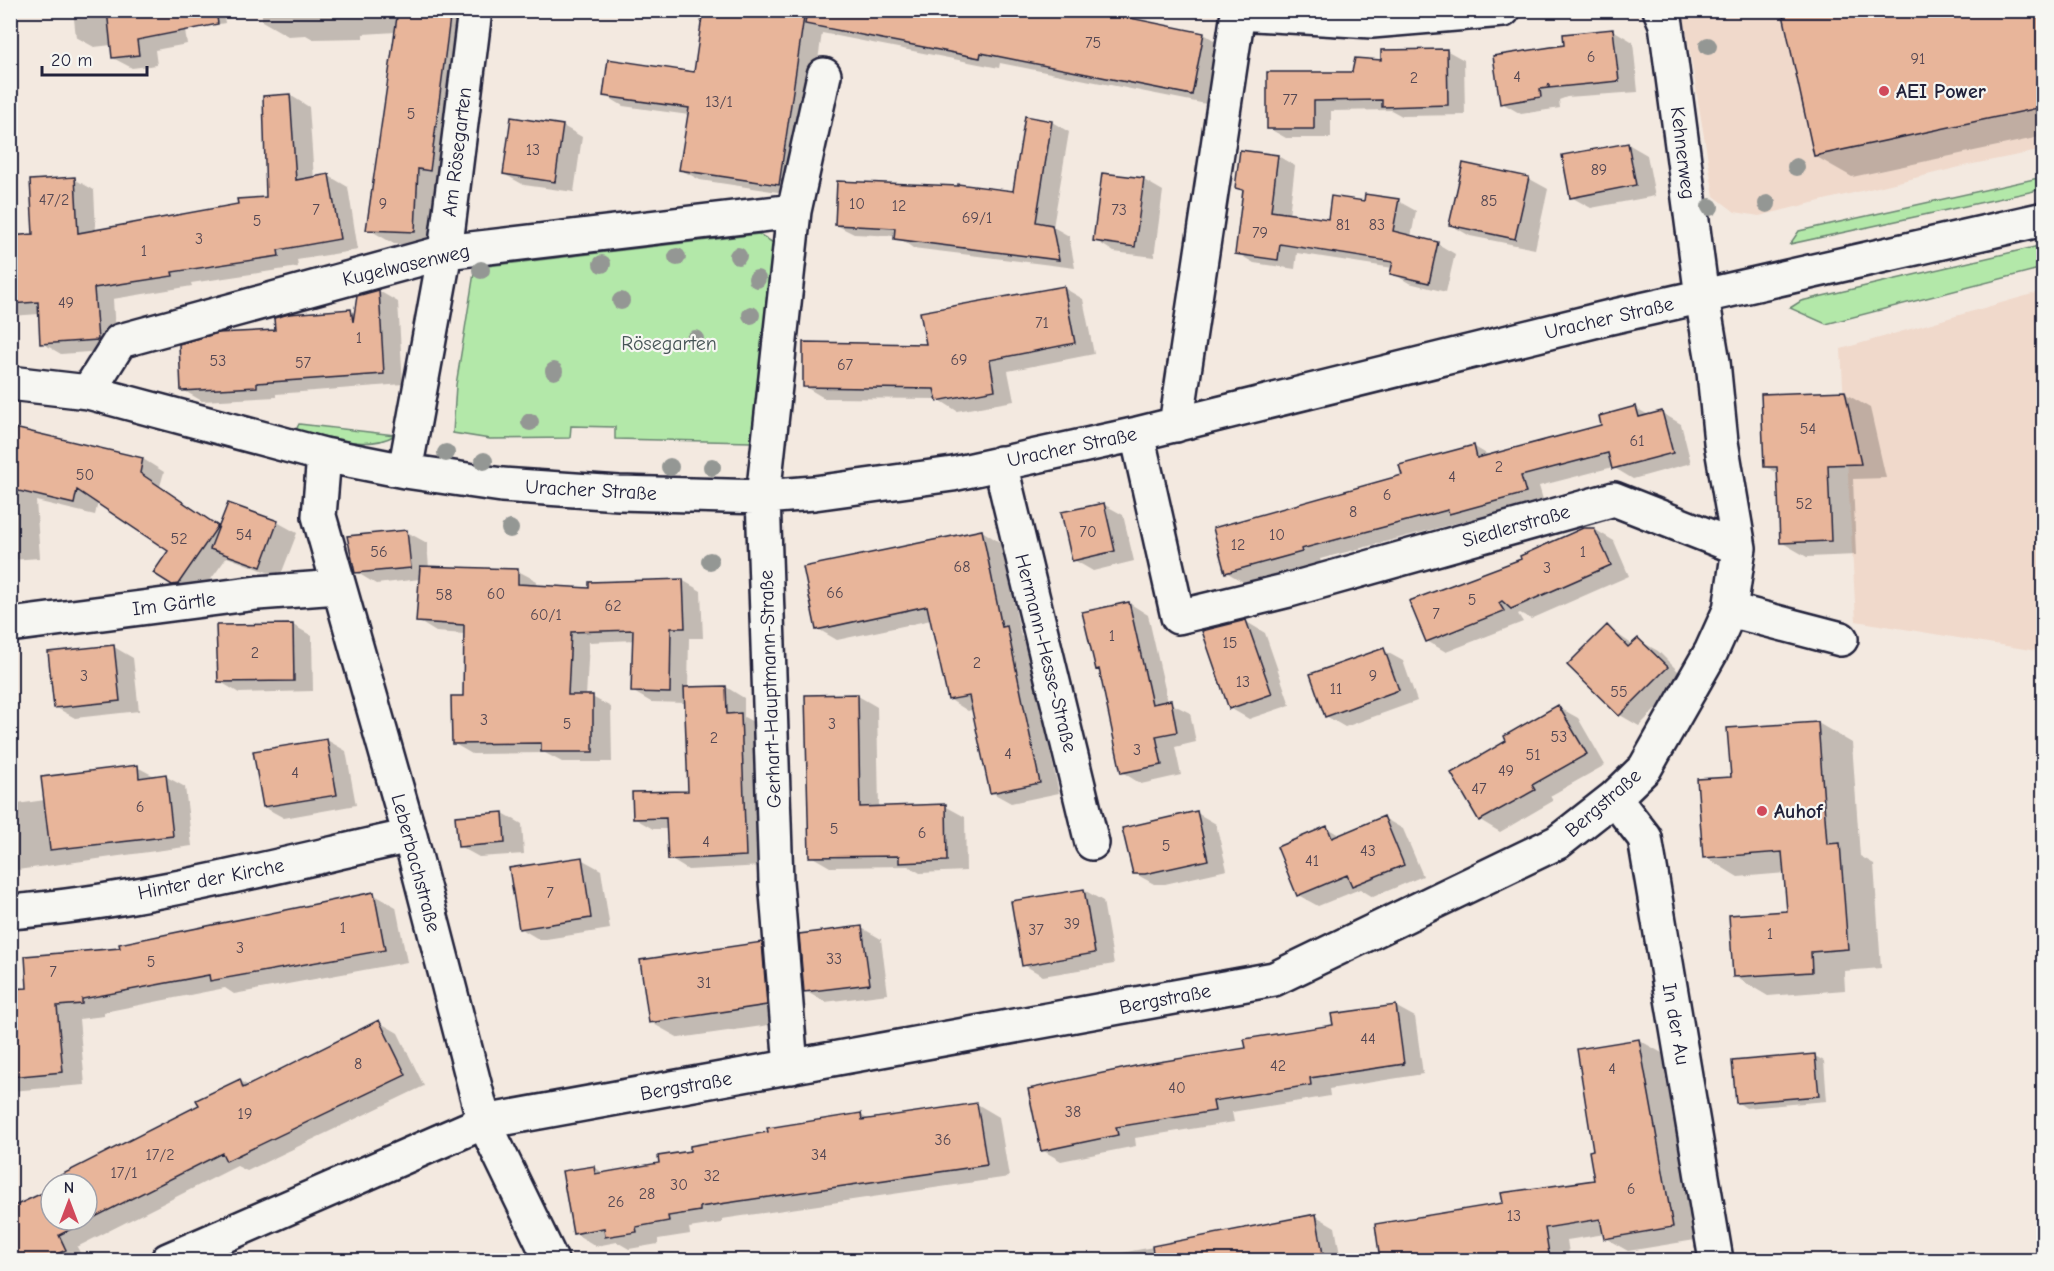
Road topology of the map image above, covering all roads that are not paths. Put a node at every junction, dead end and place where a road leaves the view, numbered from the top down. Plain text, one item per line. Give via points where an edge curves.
1 (475, 10) edge
2 (1503, 10) edge
3 (1660, 10) edge
4 (825, 75) dead end
5 (794, 211) junction
6 (2043, 219) edge
7 (445, 252) junction
8 (1702, 297) junction
9 (10, 383) edge
10 (88, 392) junction
11 (1176, 425) junction
12 (1137, 434) junction
13 (324, 455) junction
14 (1000, 463) junction
15 (405, 471) junction
16 (763, 497) junction
17 (1739, 548) junction
18 (338, 587) junction
19 (1730, 610) junction
20 (10, 625) edge
21 (1841, 639) dead end
22 (1614, 798) junction
23 (410, 836) junction
24 (1092, 843) dead end
25 (10, 912) edge
26 (791, 1067) junction
27 (484, 1122) junction
28 (168, 1260) edge
29 (551, 1260) edge
30 (1716, 1260) edge

1 - 7 street, Am Rösegarten
2 - 11 street via 1372,21 1238,13
3 - 8 street, Kehnerweg via 1666,24
4 - 5 street
5 - 7 street, Kugelwasenweg
5 - 16 street
6 - 8 street, Uracher Straße
7 - 10 street, Kugelwasenweg via 120,341
7 - 15 street, Am Rösegarten
8 - 11 street, Uracher Straße
8 - 17 street, Bergstraße
9 - 10 street, Uracher Straße
10 - 13 street, Uracher Straße
11 - 12 street, Uracher Straße
12 - 14 street, Uracher Straße
12 - 17 street, Siedlerstraße via 1178,617 1289,590 1614,498
13 - 15 street, Uracher Straße
13 - 18 street, Leberbachstraße via 319,516
14 - 16 street, Uracher Straße via 890,483
14 - 24 street, Hermann-Hesse-Straße
15 - 16 street, Uracher Straße via 502,485
16 - 26 street, Gerhart-Hauptmann-Straße via 776,881
17 - 19 street, Bergstraße
18 - 20 street, Im Gärtle via 256,593
18 - 23 street, Leberbachstraße
19 - 21 street
19 - 22 street, Bergstraße via 1711,652 1645,768
22 - 26 street, Bergstraße via 1558,842 1274,978
22 - 30 street, In der Au via 1645,838
23 - 25 street, Hinter der Kirche via 196,884
23 - 27 street, Leberbachstraße
26 - 27 street, Bergstraße
27 - 28 street, Bergstraße
27 - 29 street, Leberbachstraße

